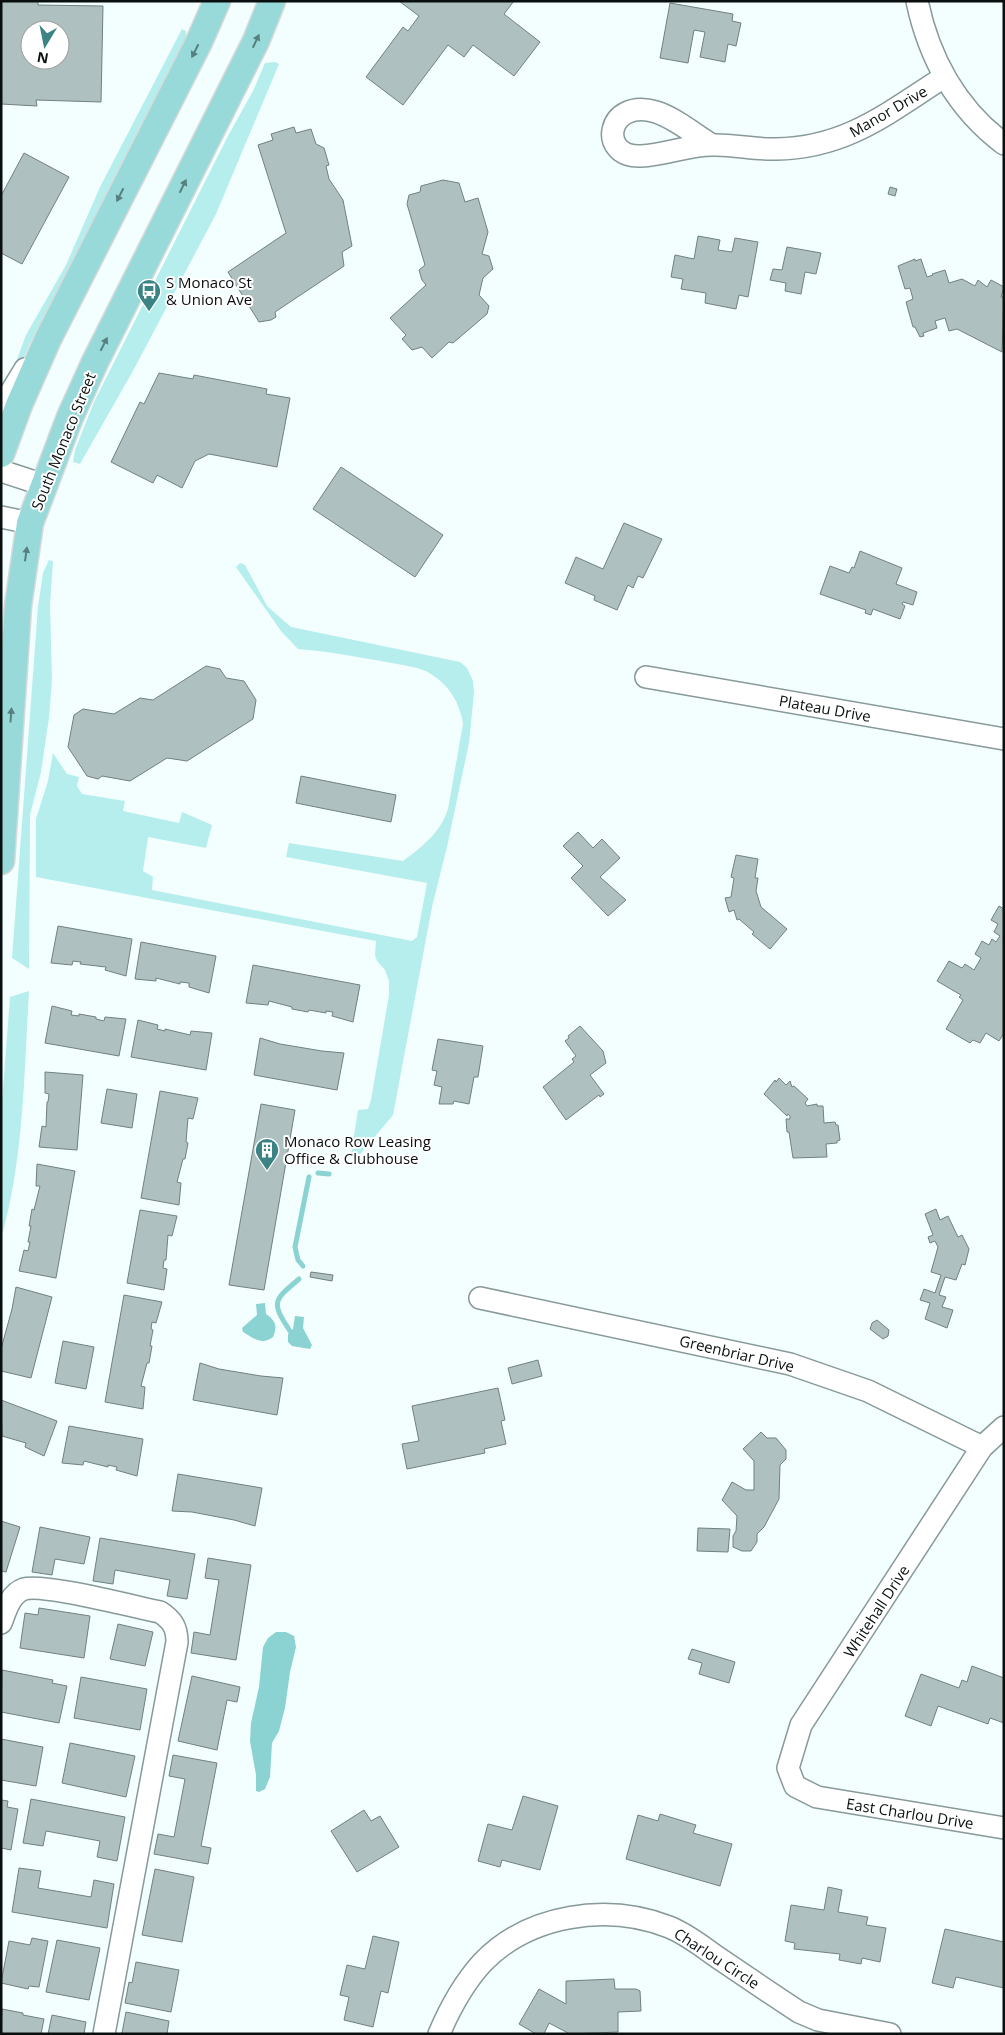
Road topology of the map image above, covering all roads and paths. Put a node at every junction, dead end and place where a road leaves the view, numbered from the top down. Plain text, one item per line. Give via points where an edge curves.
1 (217, 1) edge
2 (272, 1) edge
3 (917, 1) edge
4 (944, 77) junction
5 (1004, 144) edge
6 (712, 145) dead end
7 (58, 319) junction
8 (1, 403) edge
9 (1, 454) edge
10 (1, 471) edge
11 (44, 485) junction
12 (1, 517) edge
13 (30, 524) junction
14 (646, 677) dead end
15 (1004, 739) edge
16 (1, 861) edge
17 (480, 1298) dead end
18 (1004, 1427) edge
19 (982, 1447) junction
20 (1, 1623) edge
21 (817, 1797) joint
22 (1004, 1828) edge
23 (104, 2034) edge
24 (439, 2034) edge
25 (890, 2034) edge

1 -> 7 main road
11 -> 2 main road, South Monaco Street via 95,362 256,41
3 - 4 street via 922,27
4 - 5 street via 967,110
4 - 6 street, Manor Drive via 859,131 833,141 776,149
7 - 8 street
7 - 9 main road
10 - 11 street
11 - 13 main road, South Monaco Street
12 - 13 street
16 -> 13 main road, South Monaco Street via 18,606
14 - 15 street, Plateau Drive
17 - 19 street, Greenbriar Drive via 790,1364 868,1391
18 - 19 street, Whitehall Drive
19 - 21 street, Whitehall Drive via 801,1725 788,1768 796,1786
20 - 23 street via 14,1596 23,1589 44,1589 160,1612 174,1624 177,1632
21 - 22 street, East Charlou Drive
24 - 25 street, Charlou Circle via 467,1981 503,1945 554,1921 600,1914 644,1919 688,1936 799,2012 818,2020

